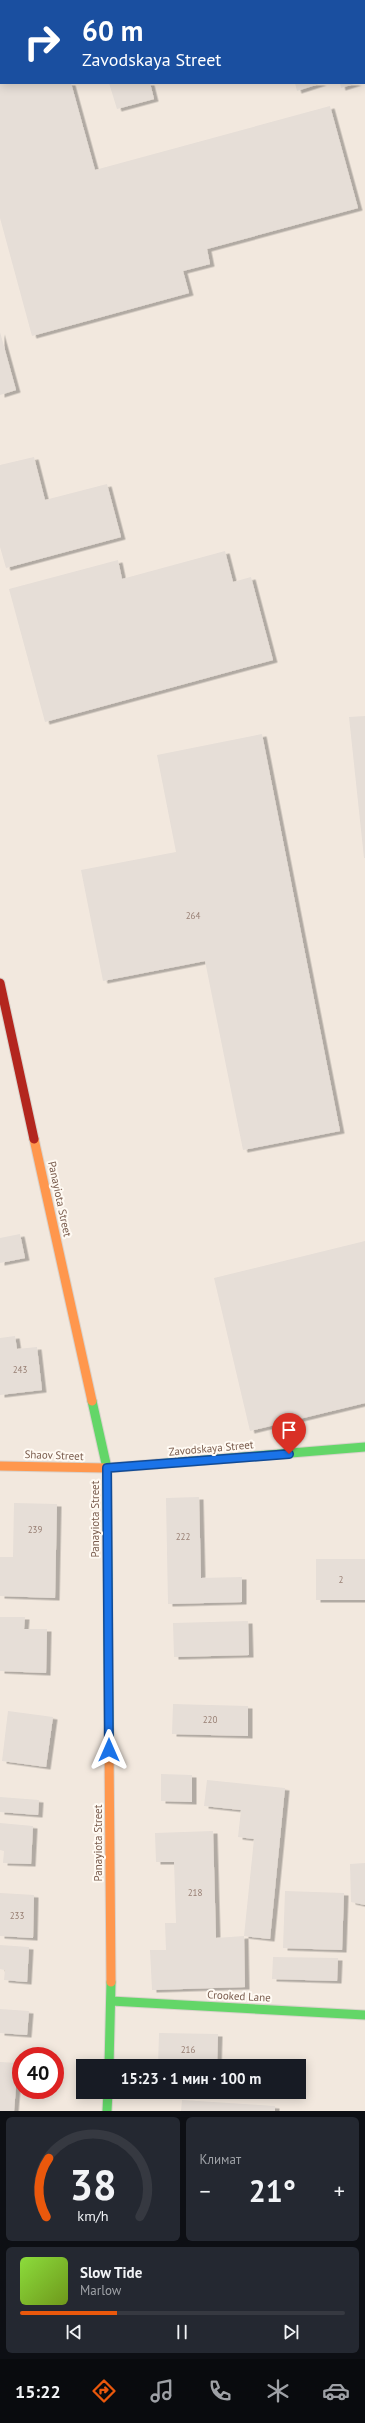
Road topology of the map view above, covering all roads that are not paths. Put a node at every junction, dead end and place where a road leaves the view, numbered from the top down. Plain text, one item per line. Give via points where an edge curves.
1 (0, 983) edge
2 (365, 1447) edge
3 (0, 1466) edge
4 (107, 1468) junction
5 (111, 2001) junction
6 (365, 2014) edge
7 (109, 2059) edge
8 (108, 2099) edge
9 (107, 2111) edge

1 - 4 street, Panayiota Street
2 - 4 street, Zavodskaya Street
3 - 4 street, Shaov Street
4 - 5 street, Panayiota Street
5 - 6 street, Crooked Lane
5 - 7 street, Panayiota Street
8 - 9 street

